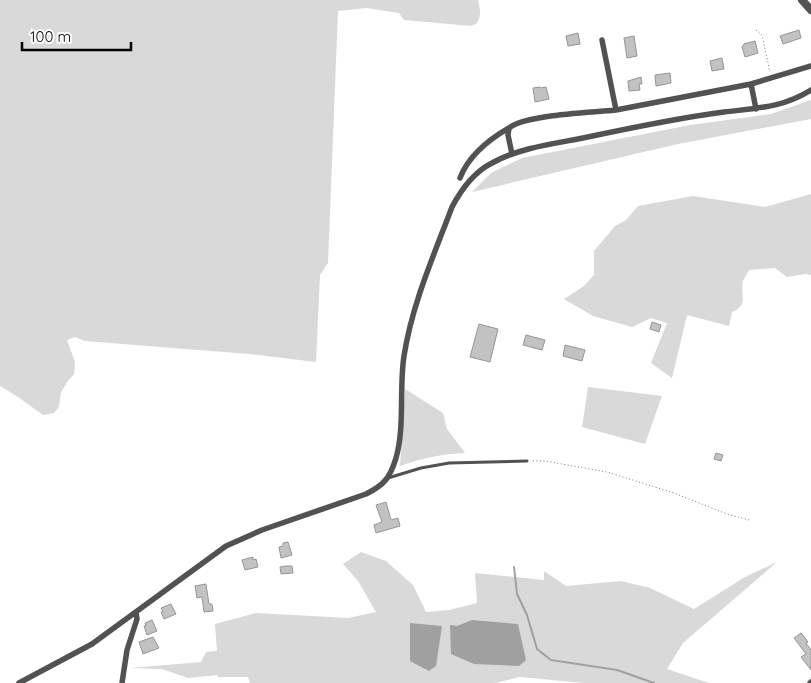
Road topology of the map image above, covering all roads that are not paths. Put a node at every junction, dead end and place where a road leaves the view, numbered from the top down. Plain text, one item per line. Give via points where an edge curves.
1 (802, 0) edge
2 (811, 10) edge
3 (602, 40) dead end
4 (811, 66) edge
5 (750, 84) junction
6 (811, 90) edge
7 (756, 109) junction
8 (616, 110) junction
9 (509, 128) junction
10 (512, 154) junction
11 (460, 178) dead end
12 (527, 461) road end
13 (387, 478) junction
14 (136, 613) junction
15 (19, 683) edge
16 (122, 683) edge

1 - 2 street
3 - 8 street
4 - 5 street
5 - 7 street
5 - 8 street
6 - 7 street via 787,103
7 - 10 street via 645,125
8 - 9 street via 529,119
9 - 10 street
9 - 11 street via 484,144
10 - 13 street via 475,174 449,214 406,344 399,442
12 - 13 lane via 449,463
13 - 14 street via 379,488 366,494 226,546
14 - 15 street via 92,644
14 - 16 street

